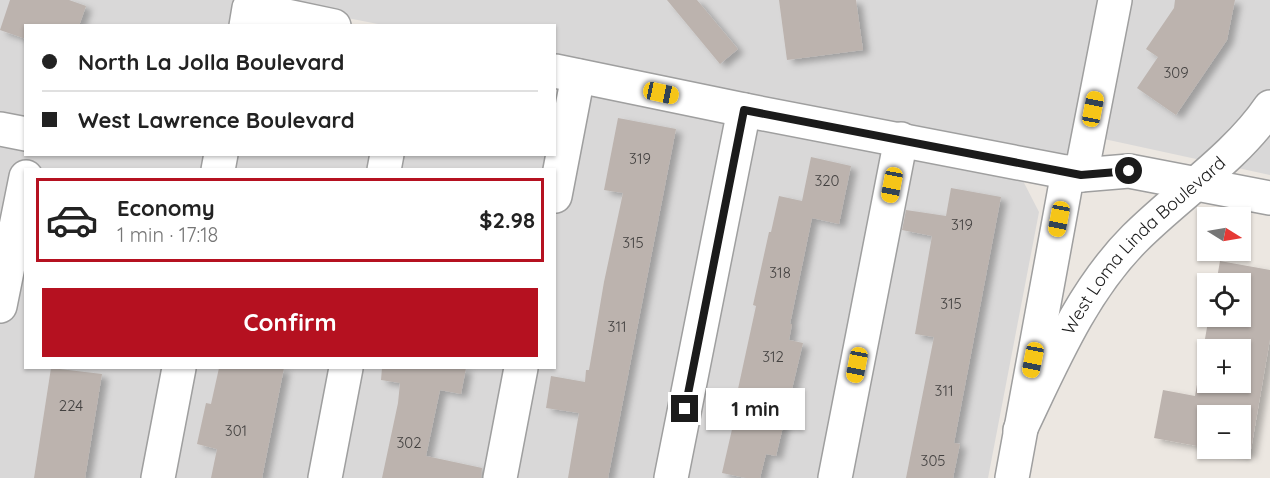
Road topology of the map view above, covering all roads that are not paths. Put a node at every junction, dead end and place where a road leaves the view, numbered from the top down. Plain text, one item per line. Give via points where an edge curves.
1 (1115, 0) edge
2 (247, 16) edge
3 (317, 24) edge
4 (567, 73) edge
5 (1270, 107) edge
6 (744, 110) junction
7 (0, 129) edge
8 (24, 134) edge
9 (901, 140) junction
10 (1074, 174) junction
11 (1195, 183) junction
12 (556, 186) edge
13 (24, 187) edge
14 (1270, 198) edge
15 (0, 306) edge
16 (179, 369) edge
17 (346, 369) edge
18 (521, 369) edge
19 (1020, 430) junction
20 (158, 478) edge
21 (325, 478) edge
22 (500, 478) edge
23 (671, 478) edge
24 (835, 478) edge
25 (1012, 478) edge

1 - 10 street, West Loma Linda Boulevard
2 - 3 street
4 - 6 street
4 - 12 street
5 - 11 street, West Loma Linda Boulevard via 1248,134
6 - 9 street
6 - 23 street
7 - 8 street
9 - 10 street
9 - 24 street
10 - 11 street via 1129,171
10 - 19 street, West Loma Linda Boulevard
11 - 14 street
11 - 19 street, West Loma Linda Boulevard via 1136,237 1093,289
13 - 15 street
16 - 20 street
17 - 21 street
18 - 22 street
19 - 25 street, West Loma Linda Boulevard

